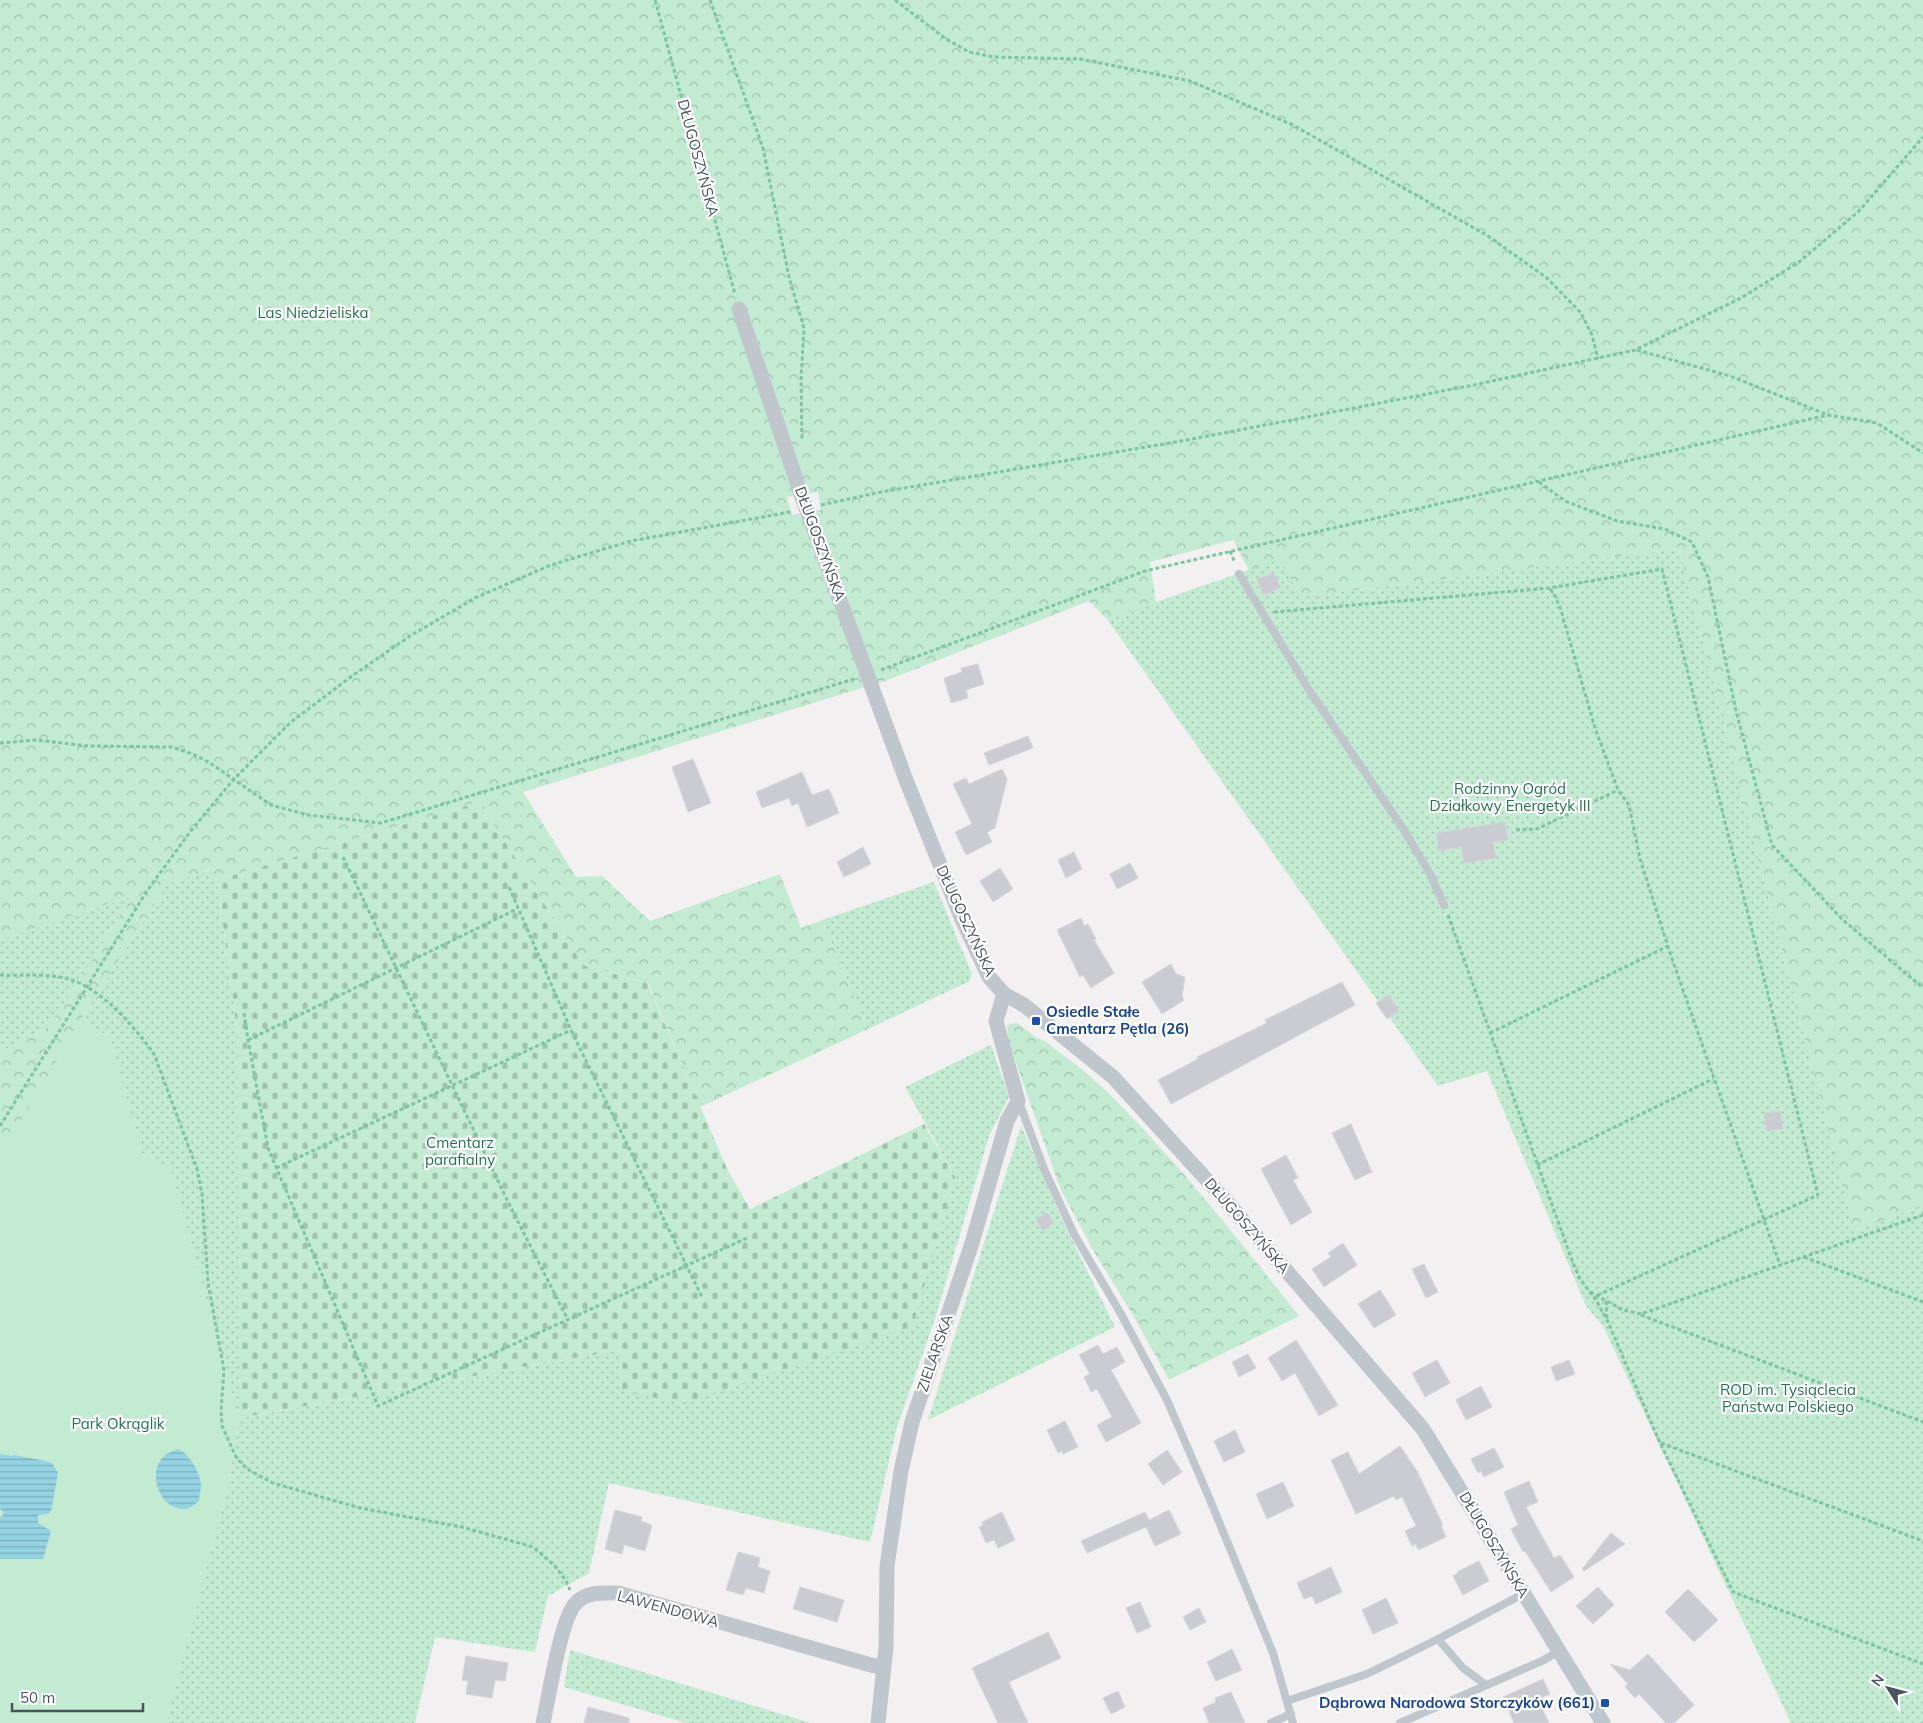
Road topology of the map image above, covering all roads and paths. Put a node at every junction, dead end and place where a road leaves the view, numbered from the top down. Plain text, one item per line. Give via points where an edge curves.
1 (655, 0) edge
2 (710, 0) edge
3 (894, 0) edge
4 (1923, 137) edge
5 (740, 309) joint
6 (1635, 350) junction
7 (1598, 359) junction
8 (1828, 416) junction
9 (802, 443) dead end
10 (1923, 453) edge
11 (1538, 481) junction
12 (806, 509) junction
13 (1239, 574) dead end
14 (1549, 588) junction
15 (1261, 613) junction
16 (868, 675) junction
17 (0, 742) edge
18 (234, 779) junction
19 (1618, 790) junction
20 (1516, 830) dead end
21 (343, 857) dead end
22 (509, 887) dead end
23 (1444, 904) joint
24 (517, 908) junction
25 (1668, 946) junction
26 (396, 966) junction
27 (0, 976) edge
28 (87, 987) junction
29 (1923, 988) edge
30 (1004, 994) junction
31 (244, 1012) dead end
32 (571, 1030) junction
33 (1490, 1033) junction
34 (248, 1040) junction
35 (1714, 1079) junction
36 (452, 1086) junction
37 (1018, 1101) junction
38 (0, 1126) edge
39 (1538, 1165) junction
40 (276, 1168) junction
41 (1923, 1215) edge
42 (1762, 1220) junction
43 (747, 1238) dead end
44 (1804, 1257) junction
45 (688, 1265) junction
46 (1780, 1265) junction
47 (1590, 1291) junction
48 (1598, 1295) junction
49 (702, 1297) dead end
50 (1606, 1300) junction
51 (1923, 1302) edge
52 (1641, 1314) junction
53 (568, 1320) junction
54 (1608, 1322) junction
55 (1923, 1422) edge
56 (1660, 1443) junction
57 (1923, 1541) edge
58 (1524, 1594) junction
59 (575, 1603) junction
60 (1438, 1640) junction
61 (1559, 1651) junction
62 (1923, 1664) edge
63 (883, 1667) junction
64 (1486, 1685) junction
65 (1287, 1701) junction
66 (1291, 1714) junction
67 (543, 1723) edge
68 (878, 1723) edge
69 (1271, 1723) edge
70 (1293, 1723) edge
71 (1400, 1723) edge
72 (1603, 1723) edge

1 - 5 path, DŁUGOSZYŃSKA
2 - 9 path via 763,148 789,277 804,328
3 - 7 path via 946,40 969,52 994,57 1080,59 1190,81 1293,125 1488,236 1548,278 1581,313 1592,335
4 - 6 path via 1859,211 1800,262 1741,298
5 - 12 street, DŁUGOSZYŃSKA
6 - 7 path
6 - 8 path via 1730,376
7 - 12 path via 1196,438 881,492
8 - 10 path via 1877,423
8 - 11 path
11 - 16 path via 1145,571
11 - 29 path via 1565,501 1617,521 1665,529 1692,542 1708,577 1736,711 1772,845 1843,920
12 - 16 street, DŁUGOSZYŃSKA
12 - 18 path via 631,541 552,565 475,598 410,636 352,676 291,722
13 - 15 lane
14 - 15 path
14 - 19 path via 1560,607 1594,728
14 - 42 path via 1662,569 1818,1195
15 - 23 lane via 1404,830
16 - 18 path via 381,823 308,815 271,805
16 - 30 street, DŁUGOSZYŃSKA via 961,917 989,976
17 - 18 path via 36,740 88,746 172,747 193,754
18 - 28 path via 190,832 148,891
19 - 20 path via 1537,829
19 - 25 path via 1629,805 1640,859
21 - 26 path
22 - 24 path
23 - 33 path
24 - 26 path
24 - 32 path
25 - 33 path
25 - 35 path
26 - 34 path
26 - 36 path
27 - 28 path via 68,979
28 - 38 path
28 - 59 path via 119,1012 154,1054 197,1169 202,1194 208,1283 224,1370 222,1426 236,1457 247,1469 273,1483 360,1508 462,1527 534,1547 566,1581
30 - 37 street via 996,1021
30 - 58 street, DŁUGOSZYŃSKA via 1024,1004 1113,1077 1227,1202 1423,1429
31 - 34 path
32 - 36 path
32 - 45 path
33 - 39 path
34 - 40 path via 268,1148
35 - 39 path
35 - 42 path
36 - 40 path
36 - 53 path
37 - 63 street, ZIELARSKA via 1007,1121 972,1243 912,1422 887,1566
37 - 65 lane via 1074,1234 1168,1400 1270,1644
39 - 47 path via 1573,1263
40 - 53 path via 378,1406
41 - 44 path
42 - 46 path
42 - 48 path
43 - 45 path
44 - 46 path
44 - 51 path
45 - 49 path
45 - 53 path
46 - 52 path
47 - 48 path
47 - 54 path
48 - 50 path
50 - 52 path via 1623,1310
50 - 54 path
52 - 55 path
54 - 56 path
56 - 57 path
56 - 62 path via 1733,1592
58 - 60 lane
58 - 61 street, DŁUGOSZYŃSKA
59 - 63 street, LAWENDOWA via 593,1592 618,1593
59 - 67 street via 565,1623
60 - 64 lane via 1463,1668
60 - 65 lane via 1367,1674
61 - 64 lane
61 - 72 street, DŁUGOSZYŃSKA
63 - 68 street, ZIELARSKA
64 - 71 lane
65 - 66 lane
66 - 69 lane
66 - 70 lane

